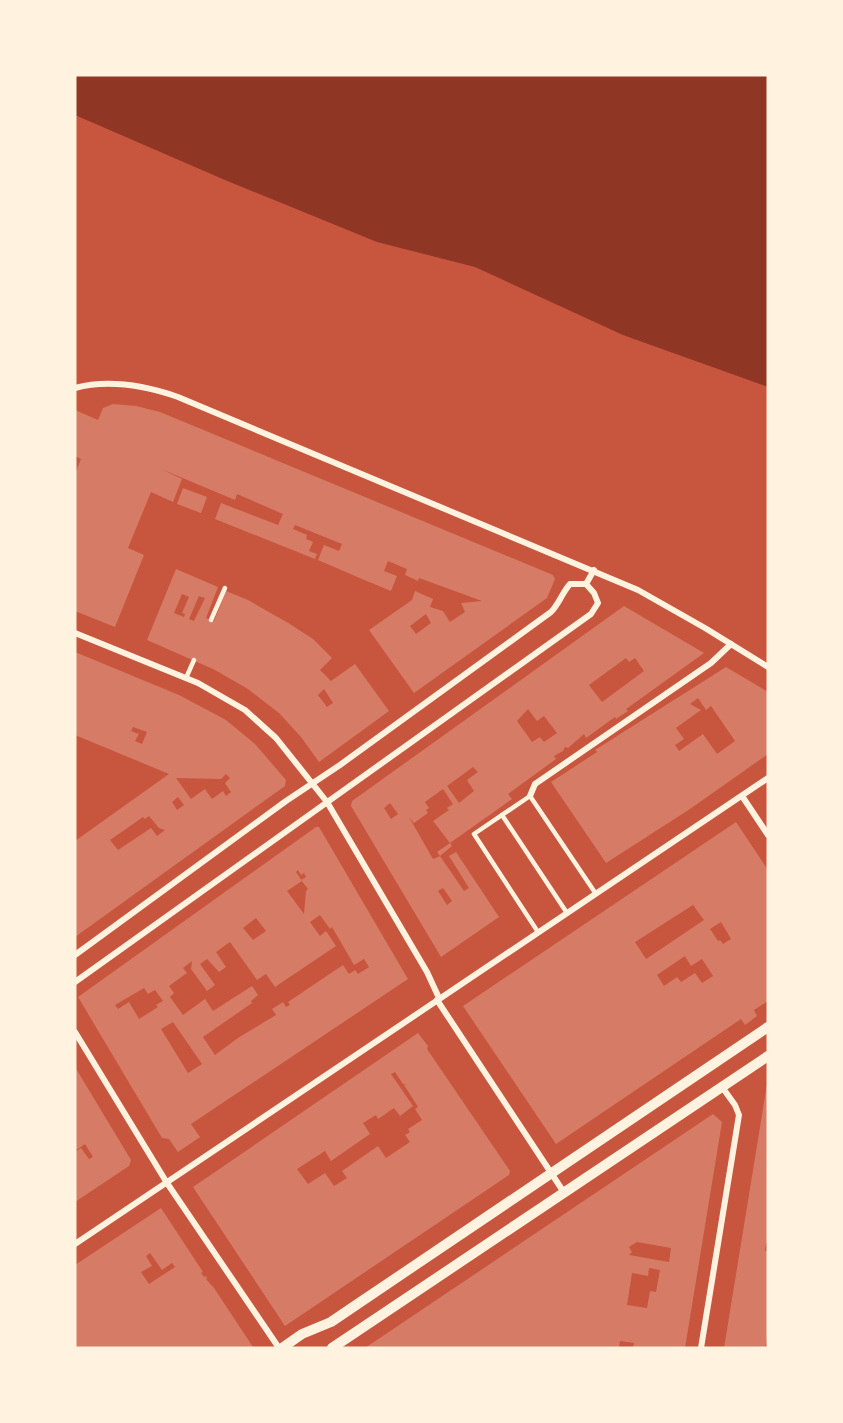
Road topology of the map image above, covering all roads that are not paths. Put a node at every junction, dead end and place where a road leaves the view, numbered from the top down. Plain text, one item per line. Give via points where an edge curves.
1 (75, 388) edge
2 (594, 570) junction
3 (586, 584) junction
4 (225, 588) dead end
5 (211, 620) dead end
6 (75, 633) edge
7 (731, 644) junction
8 (194, 660) dead end
9 (768, 667) edge
10 (186, 678) junction
11 (768, 778) edge
12 (312, 783) junction
13 (530, 796) junction
14 (742, 796) junction
15 (327, 802) junction
16 (502, 815) junction
17 (768, 835) edge
18 (596, 894) junction
19 (567, 913) junction
20 (538, 932) junction
21 (75, 955) edge
22 (75, 982) edge
23 (438, 999) junction
24 (768, 1027) edge
25 (75, 1032) edge
26 (768, 1056) edge
27 (722, 1087) junction
28 (551, 1173) junction
29 (167, 1183) junction
30 (563, 1191) junction
31 (75, 1244) edge
32 (280, 1348) edge
33 (332, 1348) edge
34 (701, 1348) edge

1 - 2 street via 113,384 150,387
2 - 3 street
2 - 7 street via 638,590
3 - 12 street via 570,584 551,612
3 - 15 street via 598,603 591,614
4 - 5 lane
6 - 10 street
7 - 9 street
7 - 13 street via 711,663 535,784
8 - 10 lane
10 - 12 street via 245,710 276,738
11 - 14 street
12 - 15 street
12 - 21 street
13 - 16 lane
13 - 18 lane
14 - 17 street
14 - 18 street
15 - 22 street
15 - 23 street via 427,972
16 - 19 lane
16 - 20 lane via 474,834
18 - 19 street
19 - 20 street
20 - 23 street
23 - 28 street
23 - 29 street
24 - 28 street
25 - 29 street
26 - 27 street
27 - 30 street
27 - 34 street via 739,1114
28 - 30 street
28 - 32 street via 339,1316
29 - 31 street
29 - 32 street
30 - 33 street

